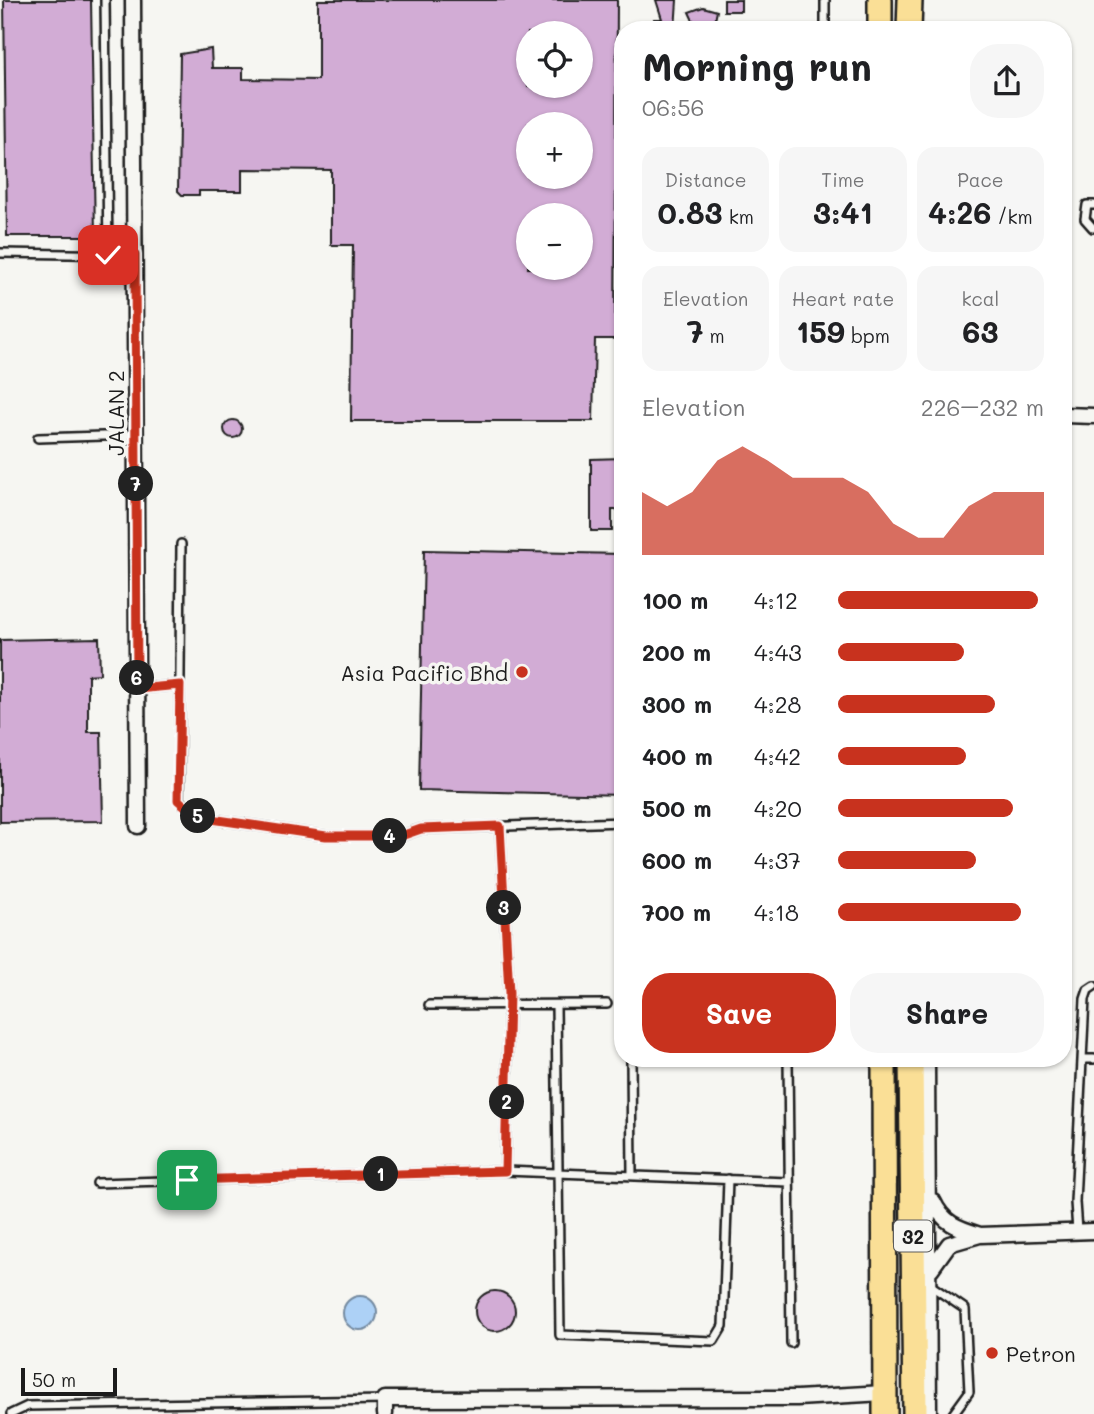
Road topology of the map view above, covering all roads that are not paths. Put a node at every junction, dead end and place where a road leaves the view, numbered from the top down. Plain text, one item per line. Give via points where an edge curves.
1 (105, 0) edge
2 (133, 0) edge
3 (825, 0) edge
4 (880, 0) edge
5 (913, 2) edge
6 (824, 21) edge
7 (880, 21) edge
8 (910, 21) edge
9 (1094, 205) edge
10 (1093, 228) edge
11 (0, 253) edge
12 (108, 255) junction
13 (135, 255) junction
14 (1072, 415) edge
15 (1094, 416) edge
16 (136, 435) junction
17 (38, 438) dead end
18 (181, 544) dead end
19 (180, 685) junction
20 (137, 689) junction
21 (614, 821) edge
22 (138, 826) dead end
23 (500, 826) junction
24 (1094, 986) edge
25 (607, 1004) dead end
26 (429, 1005) dead end
27 (556, 1005) junction
28 (509, 1006) junction
29 (1083, 1059) junction
30 (1094, 1059) edge
31 (631, 1067) edge
32 (788, 1067) edge
33 (884, 1067) edge
34 (911, 1067) edge
35 (927, 1067) edge
36 (505, 1171) junction
37 (558, 1173) junction
38 (632, 1176) junction
39 (728, 1180) junction
40 (789, 1182) junction
41 (97, 1184) dead end
42 (930, 1194) junction
43 (1077, 1231) junction
44 (1094, 1231) edge
45 (980, 1235) junction
46 (930, 1278) junction
47 (791, 1343) dead end
48 (797, 1398) junction
49 (884, 1403) edge
50 (385, 1407) edge
51 (656, 1407) edge
52 (11, 1414) edge
53 (797, 1414) edge
54 (915, 1414) edge
55 (929, 1414) edge
56 (953, 1414) edge

1 - 12 lane
2 - 13 street, JALAN 2
3 - 6 lane
4 - 7 main road
5 - 8 main road
9 - 10 lane via 1087,205 1085,219
11 - 12 lane
12 - 13 lane
13 - 16 street, JALAN 2
14 - 15 street
16 - 17 lane
16 - 20 street, JALAN 2
18 - 19 lane
19 - 20 lane
19 - 23 lane via 178,800 198,817 326,836 401,836 421,829
20 - 22 street, JALAN 2
21 - 23 lane
23 - 28 lane
24 - 29 lane via 1085,999
25 - 27 lane
26 - 28 lane
27 - 28 lane
27 - 37 lane
28 - 36 lane
29 - 30 lane
29 - 43 lane
31 - 38 lane
32 - 40 lane
33 - 49 main road, 32
34 - 54 main road, 32
35 - 42 street
36 - 37 lane
36 - 41 lane
37 - 38 lane
37 - 39 lane via 560,1335 702,1341 714,1341 723,1326
38 - 39 lane
39 - 40 lane
40 - 47 lane
42 - 45 street via 940,1216
42 - 46 street
43 - 44 street
43 - 45 street
45 - 46 street via 949,1244
46 - 55 street
46 - 56 lane via 965,1309 969,1392
48 - 49 street
48 - 51 street
48 - 53 street
50 - 51 street
50 - 52 lane via 28,1406

